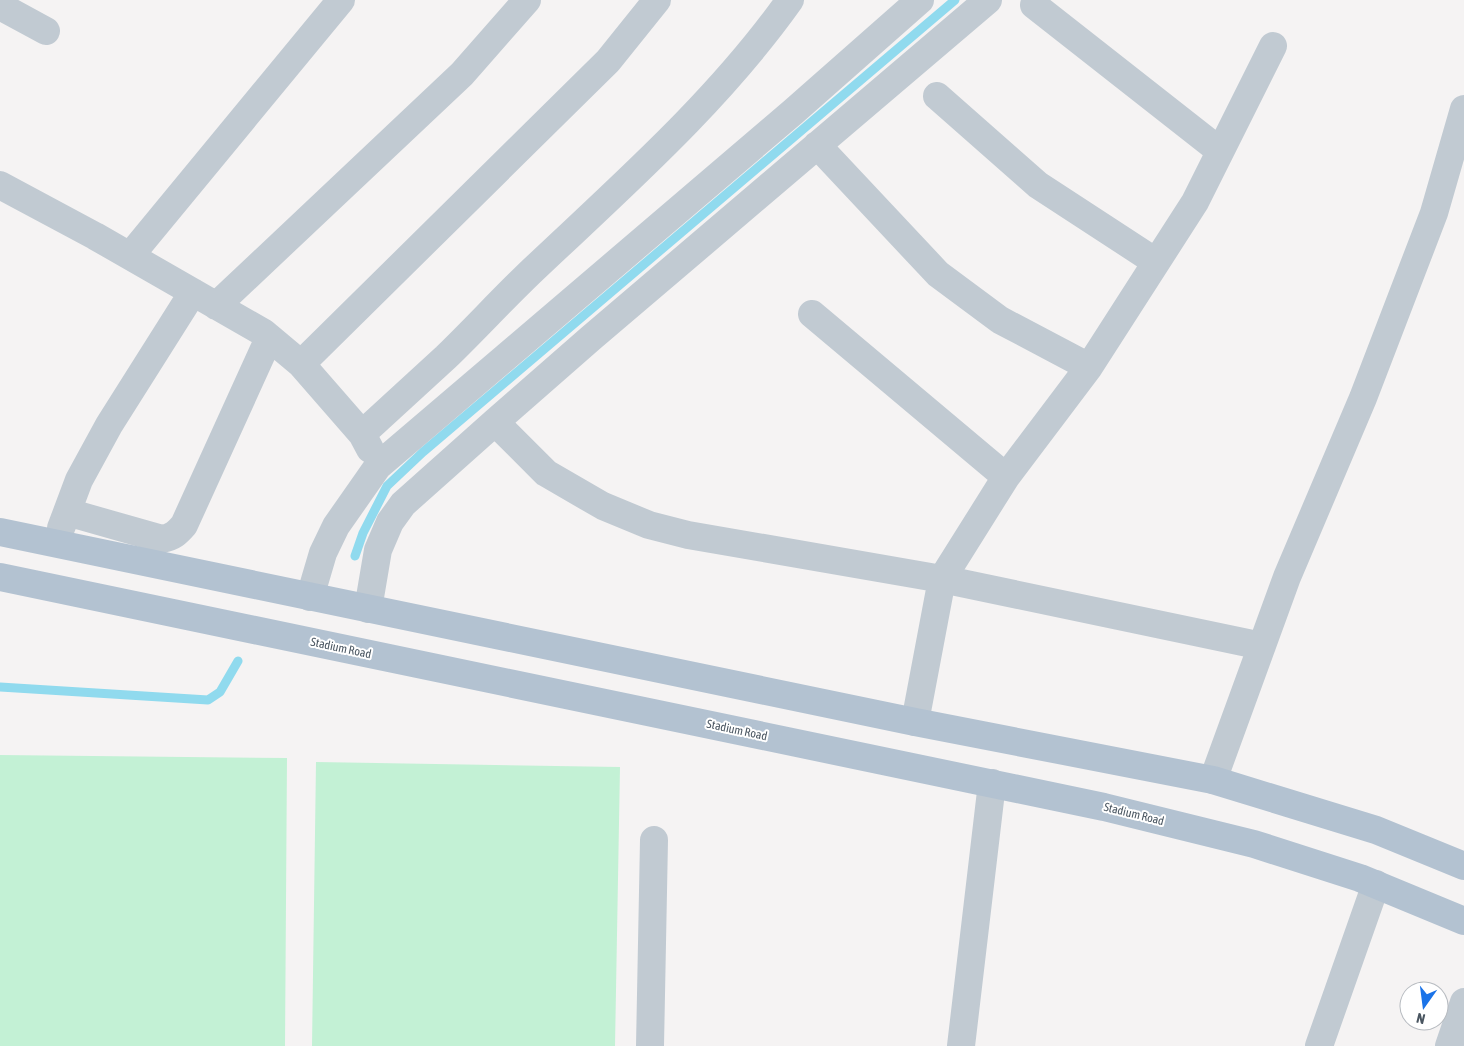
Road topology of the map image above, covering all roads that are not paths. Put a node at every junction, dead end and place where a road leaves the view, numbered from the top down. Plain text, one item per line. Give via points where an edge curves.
1 (341, 0) edge
2 (526, 0) edge
3 (657, 0) edge
4 (790, 0) edge
5 (920, 0) edge
6 (988, 0) edge
7 (1034, 5) dead end
8 (0, 6) edge
9 (46, 31) dead end
10 (1273, 46) dead end
11 (937, 96) dead end
12 (1464, 109) edge
13 (817, 145) junction
14 (1220, 151) junction
15 (0, 185) edge
16 (130, 256) junction
17 (1156, 262) junction
18 (204, 299) junction
19 (812, 314) dead end
20 (270, 338) junction
21 (301, 364) junction
22 (1089, 367) junction
23 (495, 422) junction
24 (362, 434) junction
25 (378, 466) junction
26 (1006, 477) junction
27 (67, 512) junction
28 (0, 532) edge
29 (172, 537) junction
30 (56, 543) junction
31 (165, 566) junction
32 (0, 577) edge
33 (942, 579) junction
34 (310, 597) junction
35 (368, 609) junction
36 (1262, 646) junction
37 (916, 722) junction
38 (1213, 780) junction
39 (992, 783) junction
40 (654, 840) dead end
41 (1464, 866) edge
42 (1376, 884) junction
43 (1464, 921) edge
44 (1464, 1002) edge
45 (650, 1046) edge
46 (961, 1046) edge
47 (1319, 1046) edge
48 (1449, 1046) edge

1 - 16 street
2 - 18 street via 462,74
3 - 21 street via 608,61
4 - 24 street via 767,32 698,112
5 - 25 street
6 - 13 street
7 - 14 street
8 - 9 street
10 - 14 street
11 - 17 street via 1038,185
12 - 36 street via 1434,213
13 - 22 street via 938,274 1000,320
13 - 23 street
14 - 17 street via 1195,202
15 - 16 street
16 - 18 street
17 - 22 street
18 - 20 street
18 - 27 street via 109,426
19 - 26 street
20 - 21 street
20 - 29 street via 184,525
21 - 24 street
22 - 26 street
23 - 33 street via 546,473 603,506 649,525 688,535
23 - 35 street via 403,504 390,522 378,550
24 - 25 street
25 - 34 street via 336,526 323,553
26 - 33 street
27 - 29 street via 162,539
27 - 30 street
28 - 30 main road
29 - 31 street
30 - 31 main road
31 - 34 main road
32 - 39 main road, Stadium Road
33 - 36 street
33 - 37 street
34 - 35 main road
35 - 37 main road
36 - 38 street
37 - 38 main road
38 - 41 main road via 1376,830
39 - 42 main road, Stadium Road via 1254,844
39 - 46 street
40 - 45 street
42 - 43 main road, Stadium Road
42 - 47 street
44 - 48 street

